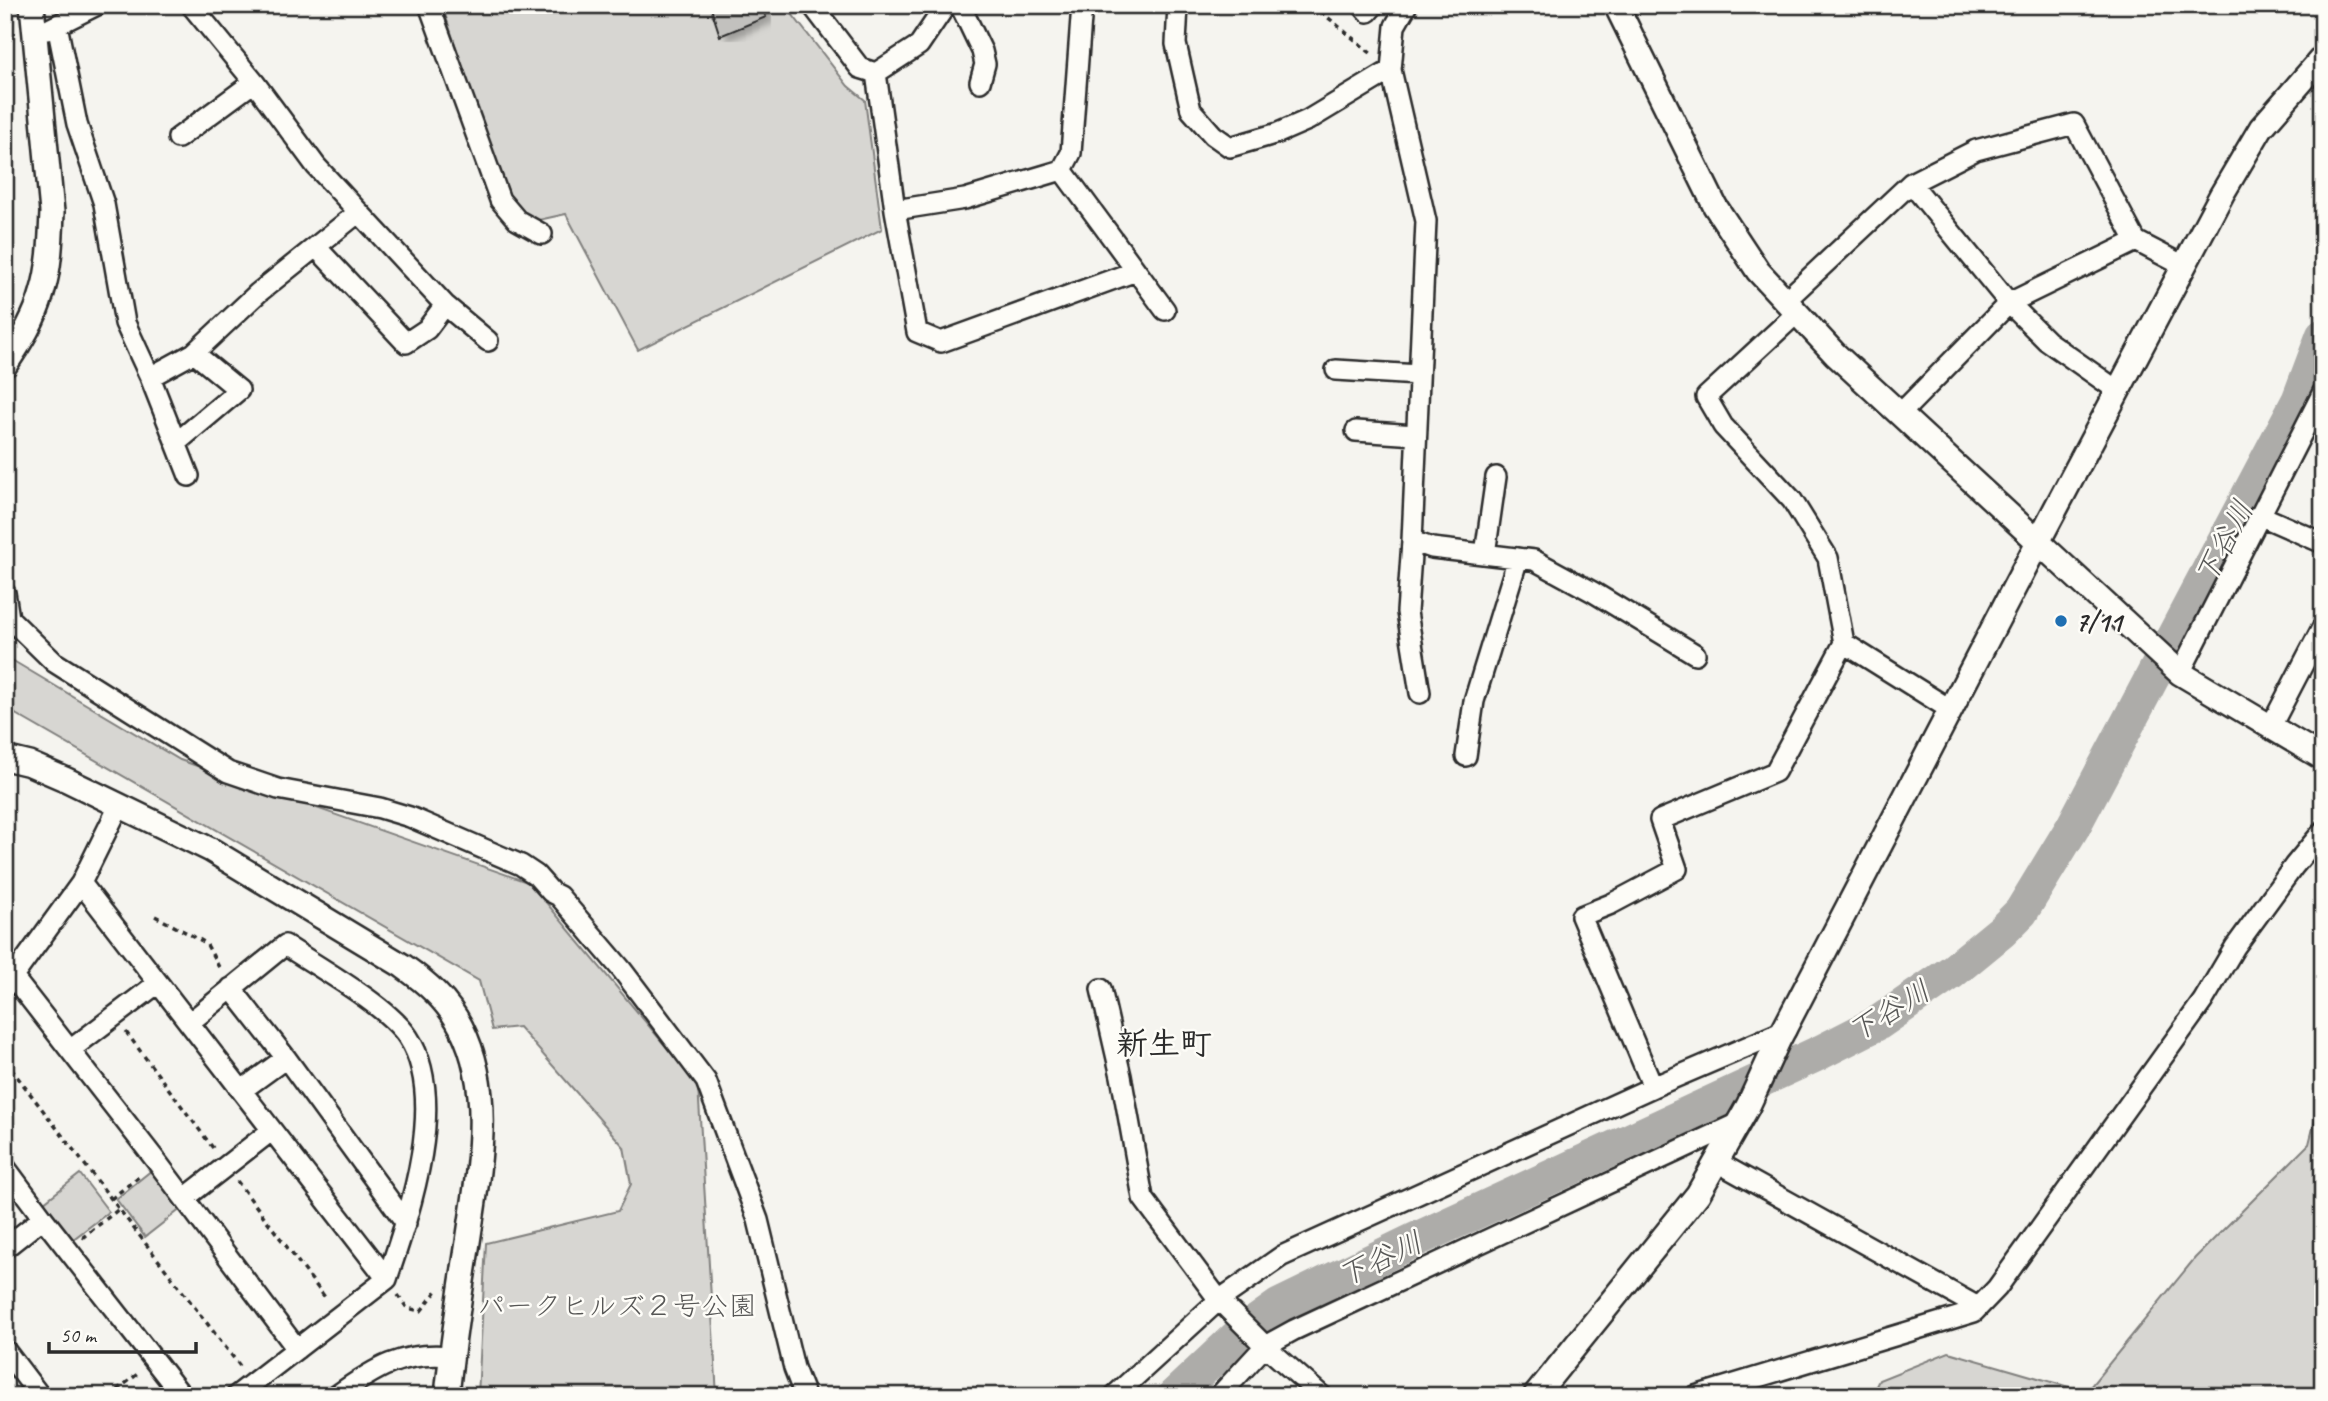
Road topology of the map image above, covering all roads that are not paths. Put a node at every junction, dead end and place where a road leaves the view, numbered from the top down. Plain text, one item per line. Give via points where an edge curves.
1 (32, 5) edge
2 (97, 5) edge
3 (191, 5) edge
4 (429, 5) edge
5 (812, 5) edge
6 (946, 5) edge
7 (960, 5) edge
8 (1082, 5) edge
9 (1178, 5) edge
10 (1362, 5) edge
11 (1374, 5) edge
12 (1407, 5) edge
13 (1616, 5) edge
14 (57, 25) junction
15 (36, 36) junction
16 (2323, 57) edge
17 (1391, 70) junction
18 (876, 73) junction
19 (254, 82) junction
20 (980, 82) dead end
21 (178, 138) dead end
22 (1062, 170) junction
23 (1911, 183) junction
24 (895, 210) junction
25 (359, 212) junction
26 (542, 234) dead end
27 (2136, 240) junction
28 (316, 247) junction
29 (2184, 266) junction
30 (1136, 271) junction
31 (2009, 303) junction
32 (445, 305) junction
33 (1791, 307) junction
34 (1165, 310) dead end
35 (488, 341) dead end
36 (194, 353) junction
37 (5, 365) edge
38 (1336, 370) dead end
39 (1419, 375) junction
40 (150, 377) junction
41 (2118, 391) junction
42 (2323, 392) edge
43 (1900, 414) junction
44 (1356, 430) dead end
45 (1416, 435) junction
46 (176, 443) junction
47 (189, 476) dead end
48 (1496, 477) dead end
49 (2259, 515) junction
50 (1412, 541) junction
51 (2038, 542) junction
52 (2323, 543) edge
53 (1485, 554) junction
54 (1518, 558) junction
55 (5, 593) edge
56 (2323, 626) edge
57 (1844, 643) junction
58 (1695, 654) dead end
59 (2180, 673) junction
60 (1420, 694) dead end
61 (1951, 710) junction
62 (2270, 728) junction
63 (1466, 756) dead end
64 (5, 758) edge
65 (2323, 758) edge
66 (119, 806) junction
67 (2323, 831) edge
68 (81, 883) junction
69 (9, 982) edge
70 (158, 983) junction
71 (231, 988) junction
72 (1101, 989) dead end
73 (188, 1023) junction
74 (1782, 1036) junction
75 (71, 1050) junction
76 (286, 1058) junction
77 (1653, 1087) junction
78 (242, 1090) junction
79 (1744, 1114) junction
80 (271, 1131) junction
81 (1717, 1162) junction
82 (5, 1167) edge
83 (185, 1198) junction
84 (43, 1217) junction
85 (406, 1223) junction
86 (5, 1248) edge
87 (387, 1279) junction
88 (1219, 1300) junction
89 (1978, 1307) junction
90 (1265, 1346) junction
91 (297, 1349) junction
92 (5, 1350) edge
93 (451, 1356) junction
94 (354, 1389) edge
95 (40, 1396) edge
96 (182, 1396) edge
97 (236, 1396) edge
98 (336, 1396) edge
99 (447, 1396) edge
100 (805, 1396) edge
101 (1114, 1396) edge
102 (1219, 1396) edge
103 (1322, 1396) edge
104 (1535, 1396) edge
105 (1695, 1396) edge

1 - 15 street
2 - 14 street
3 - 19 street
4 - 26 street via 500,200 517,220
5 - 18 street via 860,68
6 - 18 street via 919,45
7 - 20 street via 982,51 985,64
8 - 22 street via 1071,153
9 - 17 street via 1176,44 1191,110 1230,147 1308,120
10 - 11 street via 1368,12
12 - 17 street via 1395,26
13 - 33 street via 1715,206 1758,271
14 - 15 street
14 - 40 street via 77,124 104,204 125,323
15 - 37 street via 51,239 43,293
16 - 29 street via 2261,128
17 - 39 street via 1426,221
18 - 24 street
19 - 21 street
19 - 25 street via 316,166
22 - 24 street via 965,200
22 - 30 street
23 - 27 street via 1976,150 2074,124
23 - 31 street
23 - 33 street
24 - 30 street via 917,332 942,342
25 - 28 street
25 - 32 street
27 - 29 street
27 - 31 street
28 - 32 street via 405,342 427,329
28 - 36 street
29 - 41 street
30 - 34 street
31 - 41 street via 2047,341
31 - 43 street
32 - 35 street
33 - 43 street
33 - 57 street via 1706,397 1723,426 1792,500 1828,558
36 - 40 street
36 - 46 street via 239,390
38 - 39 street
39 - 45 street
40 - 46 street
41 - 51 street
42 - 49 street
43 - 51 street
44 - 45 street
45 - 50 street
46 - 47 street
48 - 53 street
49 - 52 street
49 - 59 street
50 - 53 street
50 - 60 street via 1407,612
51 - 59 street
51 - 61 street
53 - 54 street
54 - 58 street via 1534,560
54 - 63 street via 1474,701
55 - 100 street via 9,618 54,662 228,772 278,789 411,817 521,864 559,895 706,1081 758,1220
56 - 62 street
57 - 61 street
57 - 77 street via 1774,772 1660,820 1677,869 1581,916
59 - 62 street
61 - 74 street
62 - 65 street
64 - 66 street via 43,769
66 - 68 street
66 - 93 street via 211,850 403,965 449,1007 473,1058 482,1103 479,1164
67 - 89 street
68 - 69 street
68 - 70 street
69 - 75 street
70 - 73 street
70 - 75 street
71 - 73 street
71 - 76 street
71 - 85 street via 285,945 386,1013 408,1037 420,1063 426,1095 424,1139
72 - 88 street via 1143,1198
73 - 78 street
74 - 77 street
74 - 79 street
75 - 83 street
76 - 78 street
76 - 85 street
77 - 88 street via 1282,1256
78 - 80 street
79 - 81 street
79 - 90 street
80 - 83 street
80 - 87 street
81 - 89 street
81 - 104 street via 1698,1194
82 - 84 street
83 - 91 street
84 - 86 street
84 - 96 street
85 - 87 street
87 - 91 street
88 - 90 street
88 - 101 street
89 - 105 street via 1974,1312
90 - 102 street
90 - 103 street
91 - 97 street
92 - 95 street
93 - 94 street via 397,1359 370,1372
93 - 99 street
94 - 98 street

